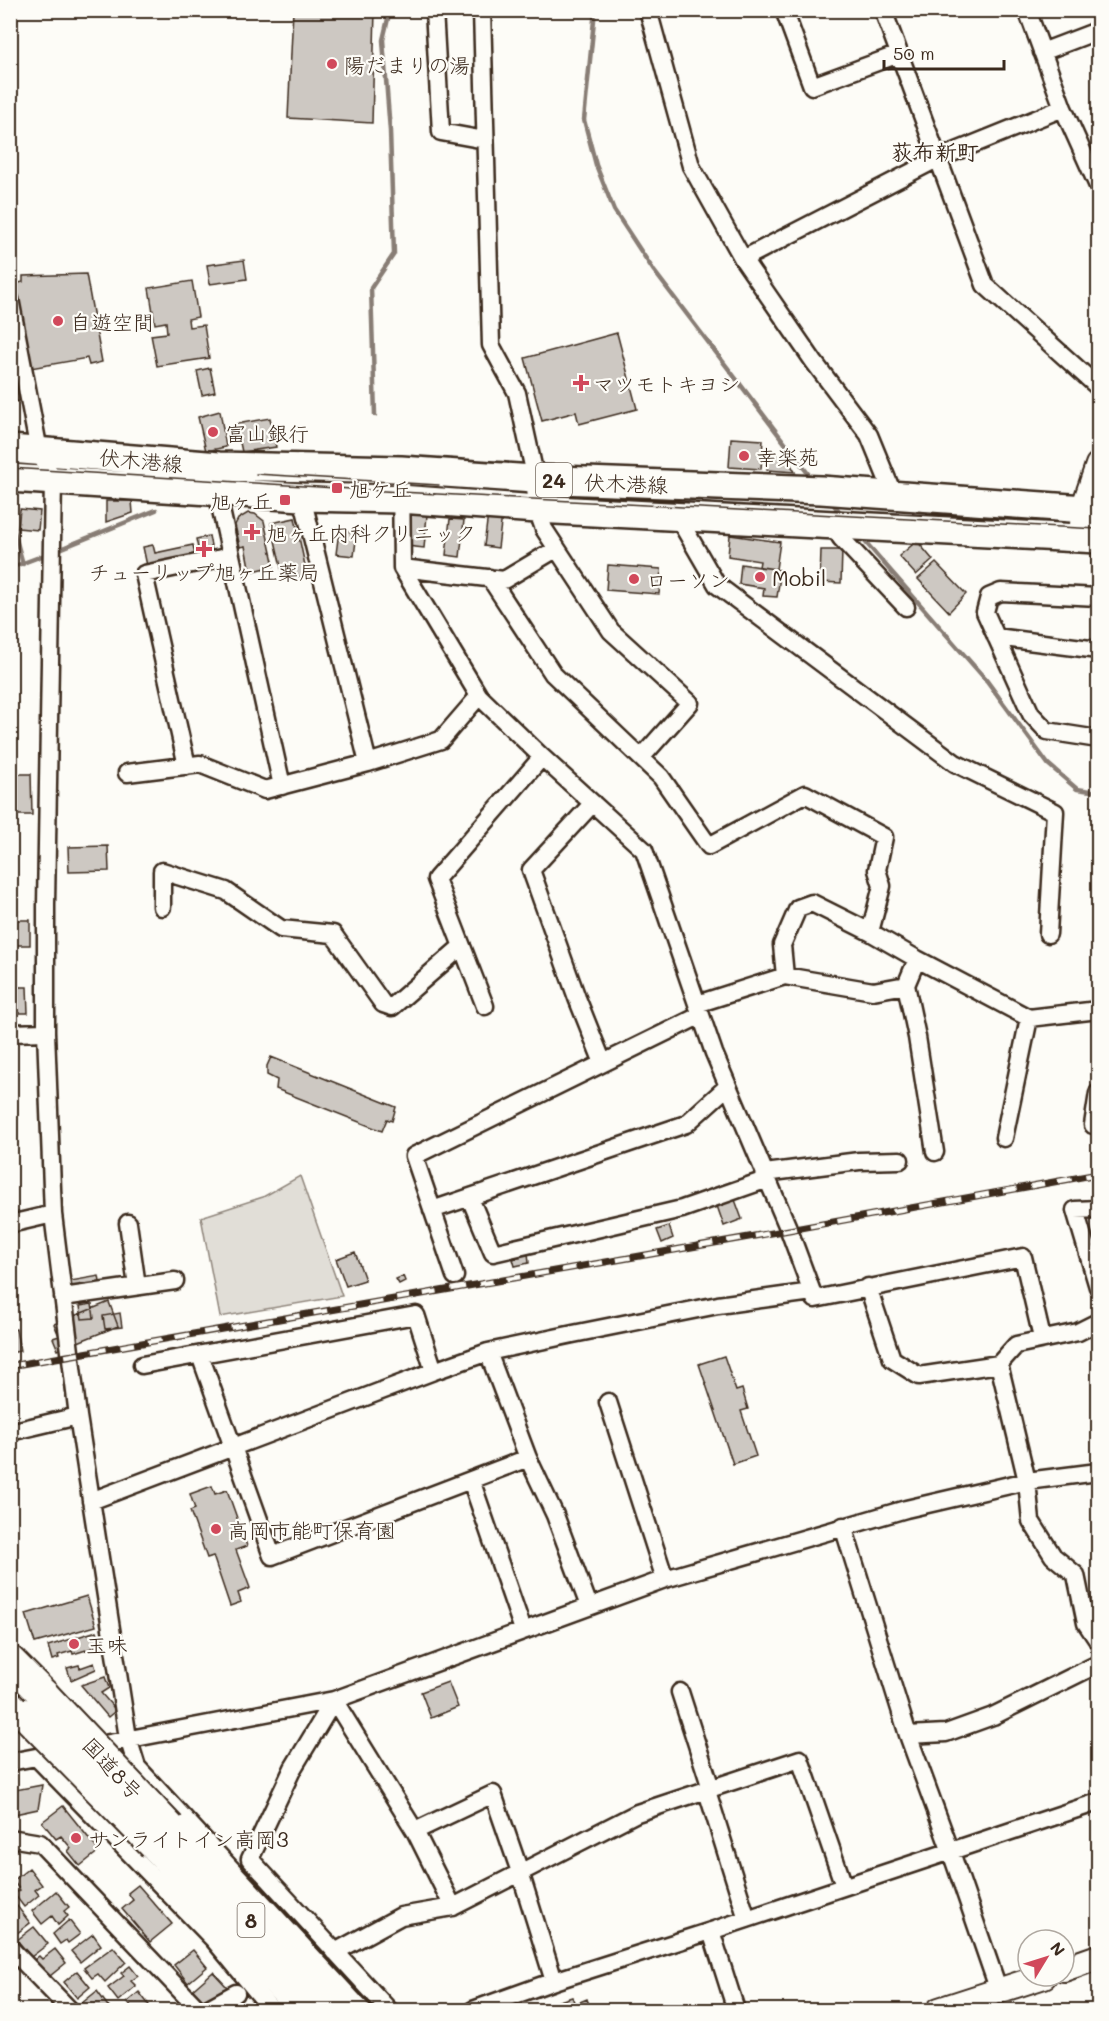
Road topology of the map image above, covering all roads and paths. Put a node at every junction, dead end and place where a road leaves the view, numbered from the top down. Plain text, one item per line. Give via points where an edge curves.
1 (434, 10) edge
2 (482, 10) edge
3 (648, 10) edge
4 (784, 10) edge
5 (883, 10) edge
6 (1027, 10) edge
7 (1098, 25) edge
8 (1042, 52) junction
9 (899, 54) junction
10 (1063, 108) junction
11 (485, 140) junction
12 (937, 159) junction
13 (1098, 186) edge
14 (743, 259) junction
15 (10, 299) edge
16 (1098, 387) edge
17 (10, 449) edge
18 (39, 451) junction
19 (1098, 465) edge
20 (401, 470) junction
21 (10, 478) edge
22 (53, 480) junction
23 (533, 480) junction
24 (217, 492) junction
25 (894, 496) junction
26 (302, 497) junction
27 (400, 499) junction
28 (537, 509) junction
29 (1091, 509) edge
30 (676, 516) junction
31 (832, 524) junction
32 (1089, 539) edge
33 (556, 549) junction
34 (231, 556) junction
35 (402, 568) junction
36 (490, 578) junction
37 (1098, 597) edge
38 (906, 607) dead end
39 (996, 637) junction
40 (1098, 650) edge
41 (479, 696) junction
42 (1098, 739) edge
43 (542, 758) junction
44 (641, 758) junction
45 (368, 763) junction
46 (187, 766) junction
47 (127, 773) dead end
48 (282, 786) junction
49 (593, 803) junction
50 (162, 906) dead end
51 (870, 932) junction
52 (1048, 934) dead end
53 (462, 946) junction
54 (917, 959) junction
55 (785, 976) junction
56 (906, 985) junction
57 (485, 1006) dead end
58 (699, 1009) junction
59 (1098, 1010) edge
60 (1029, 1018) junction
61 (46, 1032) junction
62 (10, 1033) edge
63 (603, 1063) junction
64 (728, 1086) junction
65 (1098, 1093) edge
66 (1093, 1125) dead end
67 (1004, 1138) dead end
68 (935, 1152) dead end
69 (900, 1160) dead end
70 (766, 1176) junction
71 (470, 1198) junction
72 (1098, 1209) edge
73 (432, 1210) junction
74 (53, 1214) junction
75 (128, 1223) dead end
76 (10, 1224) edge
77 (455, 1276) dead end
78 (176, 1281) dead end
79 (136, 1286) junction
80 (868, 1287) junction
81 (1098, 1287) edge
82 (63, 1297) junction
83 (815, 1299) dead end
84 (1098, 1322) edge
85 (1042, 1338) junction
86 (488, 1352) junction
87 (200, 1355) junction
88 (999, 1364) junction
89 (142, 1365) dead end
90 (434, 1371) junction
91 (608, 1402) dead end
92 (78, 1416) junction
93 (10, 1432) edge
94 (233, 1446) junction
95 (528, 1458) junction
96 (1098, 1472) edge
97 (471, 1480) junction
98 (1027, 1481) junction
99 (91, 1501) junction
100 (843, 1526) junction
101 (665, 1579) junction
102 (588, 1606) junction
103 (524, 1629) junction
104 (1098, 1641) edge
105 (10, 1661) edge
106 (1098, 1664) edge
107 (680, 1692) dead end
108 (334, 1700) junction
109 (27, 1703) edge
110 (908, 1735) junction
111 (128, 1738) junction
112 (37, 1758) junction
113 (10, 1762) edge
114 (707, 1791) junction
115 (1098, 1802) edge
116 (415, 1831) junction
117 (162, 1837) junction
118 (10, 1838) edge
119 (951, 1852) junction
120 (520, 1872) junction
121 (844, 1886) junction
122 (453, 1907) junction
123 (747, 1919) junction
124 (711, 1931) junction
125 (10, 1948) edge
126 (335, 1952) junction
127 (1098, 1957) edge
128 (1076, 1965) edge
129 (554, 1981) junction
130 (1024, 1988) edge
131 (236, 1993) dead end
132 (1002, 2001) edge
133 (70, 2010) edge
134 (199, 2010) edge
135 (205, 2010) edge
136 (272, 2010) edge
137 (303, 2010) edge
138 (335, 2010) edge
139 (362, 2010) edge
140 (389, 2010) edge
141 (473, 2010) edge
142 (736, 2010) edge
143 (939, 2010) edge

1 - 11 street via 441,132
2 - 11 street
3 - 14 street via 691,166
4 - 9 street via 812,86
5 - 9 street
6 - 8 street
7 - 8 street via 1097,31
8 - 10 street
9 - 12 street
10 - 12 street
10 - 13 street
11 - 23 street via 491,345 517,393
12 - 14 street
12 - 16 street via 984,285
14 - 25 street via 869,435
15 - 18 street
17 - 18 main road, 伏木港線 / 24
18 - 20 main road, 伏木港線 / 24 via 219,466
18 - 22 street
19 - 29 street
20 - 23 main road, 伏木港線 / 24
20 - 27 street
21 - 22 main road, 伏木港線 / 24
22 - 24 main road, 伏木港線 / 24
22 - 61 street
23 - 25 main road, 伏木港線 / 24
23 - 28 street
24 - 26 main road, 伏木港線 / 24
24 - 34 street
25 - 29 main road, 伏木港線 / 24
26 - 27 main road, 伏木港線 / 24
26 - 45 street
27 - 28 main road, 伏木港線 / 24
27 - 35 street
28 - 30 main road, 伏木港線 / 24
28 - 33 street
29 - 32 street
30 - 31 main road, 伏木港線 / 24
30 - 52 street via 717,585 955,763 1054,812
31 - 32 main road, 伏木港線 / 24
31 - 38 street
33 - 36 street via 504,580
33 - 44 street via 611,631 690,703
34 - 46 street via 144,574
34 - 48 street
35 - 36 street
35 - 41 street
36 - 44 street via 553,674
37 - 39 street via 1001,592 989,597 985,612
39 - 40 street
39 - 42 street via 1031,714 1047,731
41 - 43 street
41 - 45 street via 441,740
43 - 49 street
43 - 53 street via 436,879
44 - 51 street via 661,777 709,846 805,794 884,837 877,870 882,886
45 - 48 street
46 - 47 street
46 - 48 street via 200,764 265,790
49 - 58 street via 644,850
49 - 63 street via 531,870
50 - 53 street via 162,871 226,891 281,929 333,934 383,1004 392,1007
51 - 54 street
51 - 55 street via 812,903 798,908 782,945
53 - 57 street
54 - 56 street
54 - 60 street
55 - 56 street via 873,991
55 - 58 street
56 - 68 street
58 - 63 street
58 - 64 street
59 - 60 street
60 - 67 street
61 - 62 street
61 - 74 street
63 - 73 street via 414,1156
64 - 70 street
64 - 71 street via 686,1124
65 - 66 street
69 - 70 street via 859,1161
70 - 71 street via 682,1209 493,1253
70 - 86 street via 812,1292 718,1305
71 - 73 street
72 - 81 street via 1075,1210
73 - 77 street
74 - 76 street
74 - 82 street
75 - 79 street
78 - 79 street
79 - 82 street
80 - 83 street
80 - 85 street via 1023,1257
80 - 88 street via 892,1359 919,1376
82 - 92 street
84 - 85 street via 1078,1332
85 - 88 street via 1016,1346
86 - 90 street
86 - 95 street
87 - 89 street
87 - 90 street via 416,1315
87 - 94 street
88 - 98 street
90 - 94 street
91 - 101 street
92 - 93 street
92 - 99 street
94 - 97 street via 272,1556
94 - 99 street
95 - 97 street
95 - 102 street via 555,1515
96 - 98 street
97 - 103 street
98 - 100 street
98 - 104 street via 1031,1521 1053,1556 1076,1575 1086,1623
99 - 111 street
100 - 101 street
100 - 110 street
101 - 102 street
102 - 103 street
103 - 108 street
105 - 109 highway, 国道8号 / 8
106 - 110 street via 993,1716 946,1733
107 - 114 street via 708,1782
108 - 111 street
108 - 116 street
108 - 126 street via 292,1768 250,1859
109 - 117 highway, 国道8号 / 8, bridge
110 - 119 street
111 - 112 street
111 - 139 street via 137,1767
112 - 113 street
112 - 136 street via 214,1941
114 - 120 street via 637,1813
114 - 121 street via 800,1759
114 - 123 street
115 - 119 street
116 - 120 street via 493,1794
116 - 122 street
117 - 137 highway, 国道8号 / 8
117 - 138 highway, 国道8号 / 8
118 - 134 street via 40,1843
119 - 121 street
119 - 132 street
120 - 122 street
120 - 129 street
121 - 123 street
122 - 126 street via 401,1916
123 - 124 street
124 - 129 street
124 - 142 street
125 - 133 street
126 - 140 street
127 - 128 street
129 - 141 street
130 - 132 street
131 - 135 street
132 - 143 street

